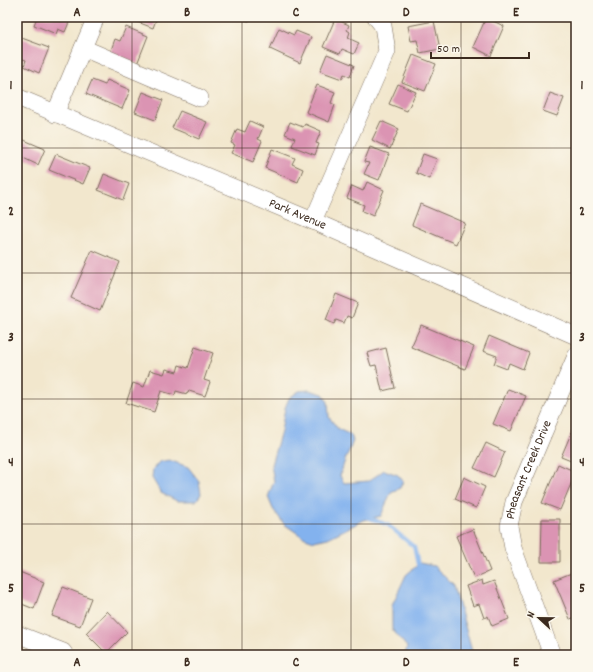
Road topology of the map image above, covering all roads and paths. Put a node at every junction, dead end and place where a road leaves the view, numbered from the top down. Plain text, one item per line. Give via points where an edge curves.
1 (96, 17) edge
2 (376, 17) edge
3 (83, 48) junction
4 (17, 97) edge
5 (200, 98) dead end
6 (55, 114) junction
7 (313, 221) junction
8 (576, 336) edge
9 (576, 356) edge
10 (17, 634) edge
11 (65, 655) edge
12 (552, 655) edge

1 - 3 street
2 - 7 street via 383,26 387,52
3 - 5 street
3 - 6 street
4 - 6 street, Park Avenue
6 - 7 street, Park Avenue
7 - 8 street, Park Avenue
9 - 12 street, Pheasant Creek Drive via 514,502 509,526 513,548
10 - 11 street

